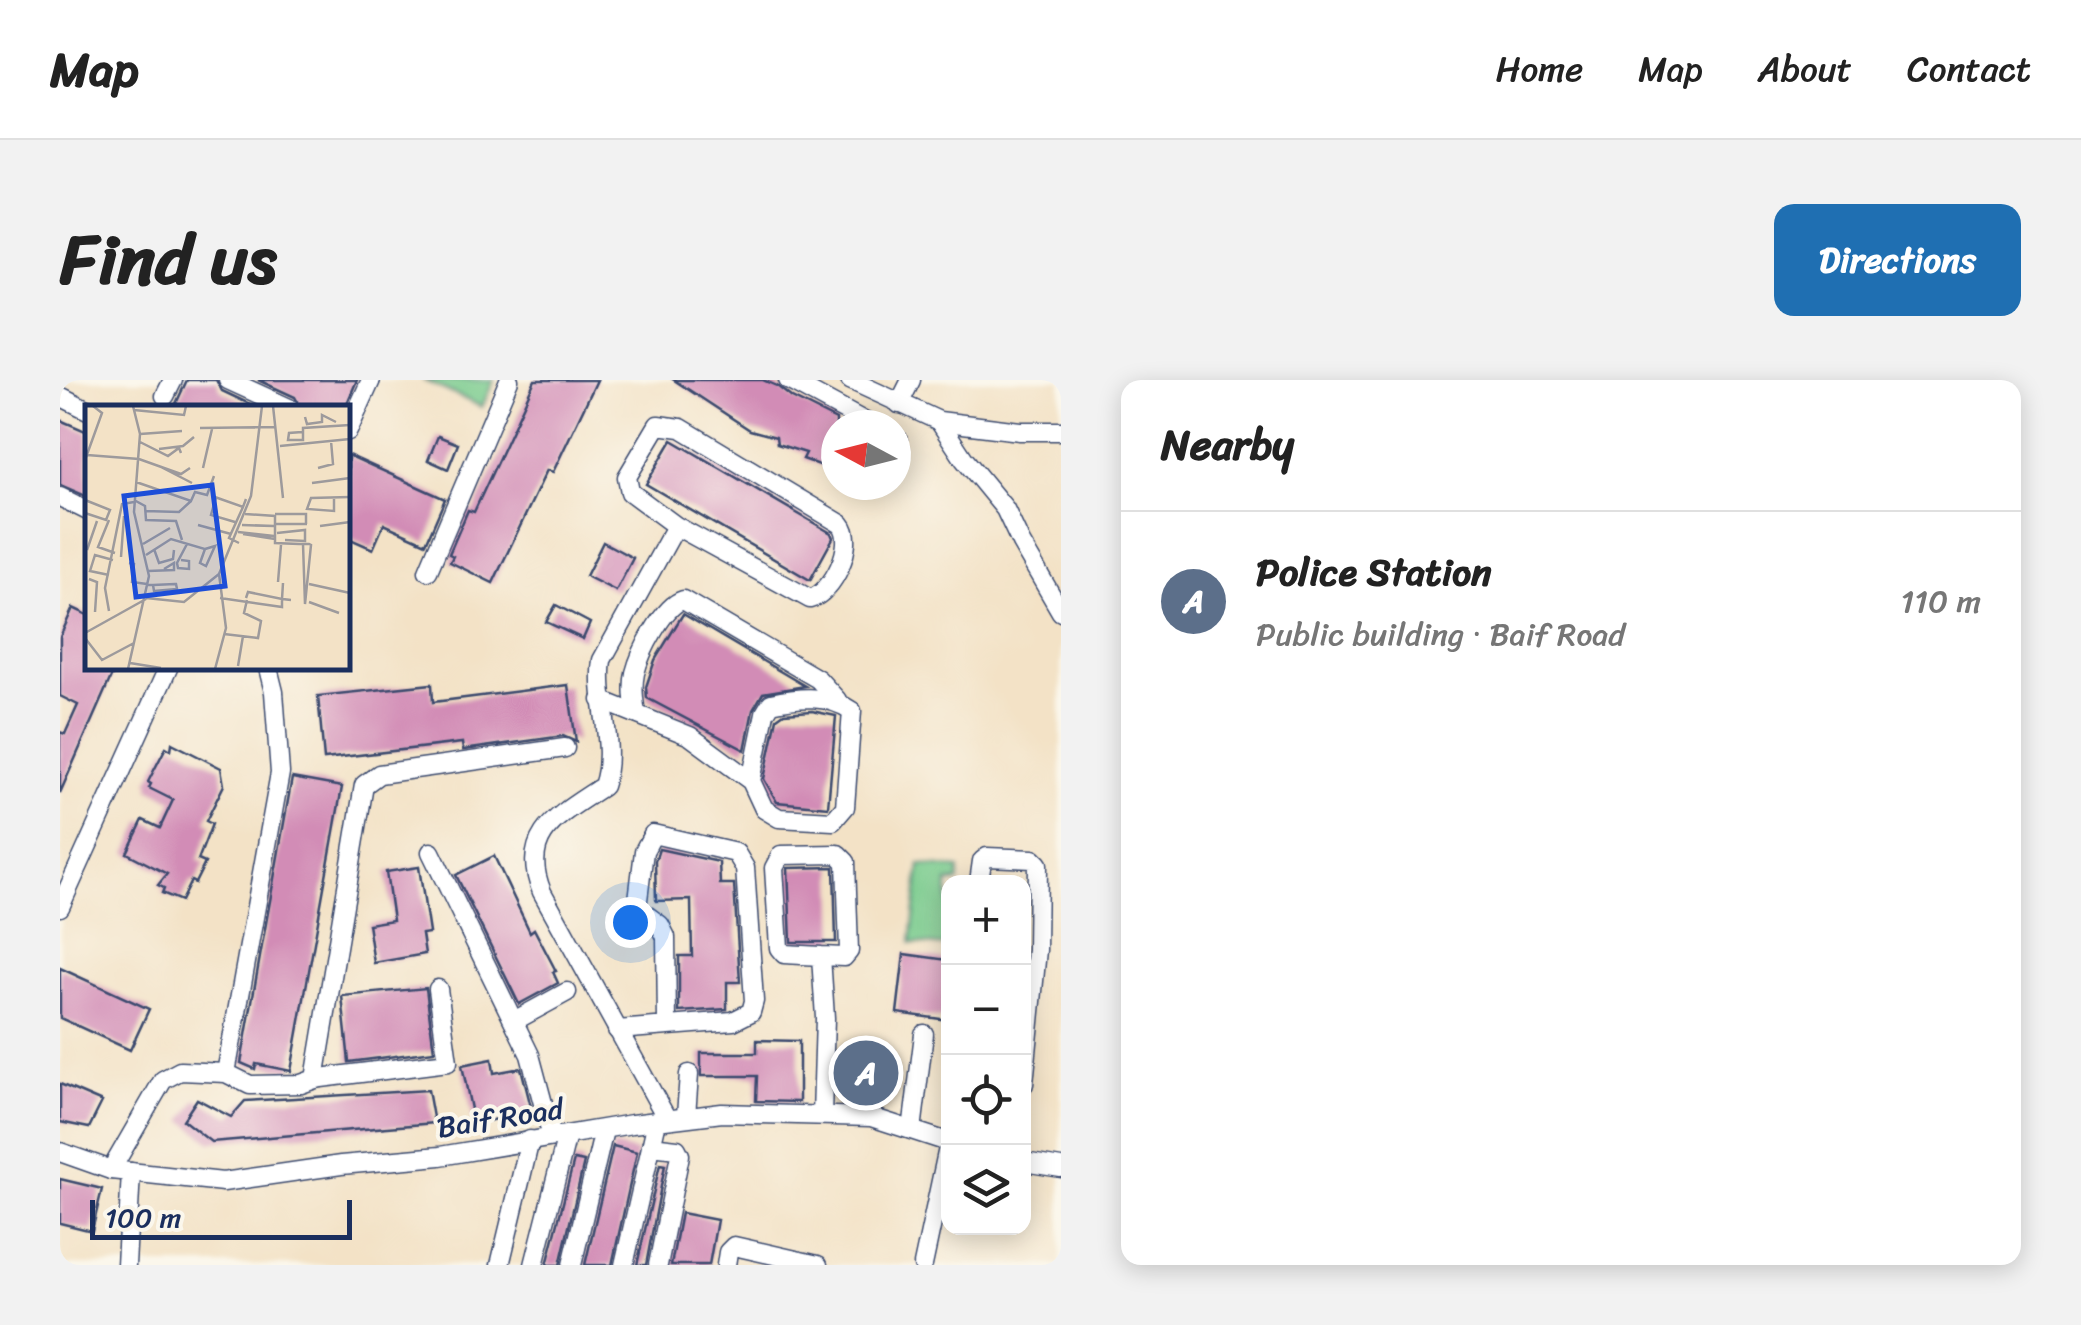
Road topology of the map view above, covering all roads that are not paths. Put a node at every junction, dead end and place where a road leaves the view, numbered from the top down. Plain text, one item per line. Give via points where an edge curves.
1 (228, 380) edge
2 (370, 380) edge
3 (509, 380) edge
4 (788, 380) edge
5 (850, 380) edge
6 (911, 380) edge
7 (60, 396) edge
8 (899, 404) junction
9 (282, 405) edge
10 (85, 408) edge
11 (843, 410) edge
12 (939, 421) junction
13 (350, 426) edge
14 (1061, 431) edge
15 (60, 497) edge
16 (85, 510) edge
17 (676, 526) junction
18 (428, 571) dead end
19 (1061, 612) edge
20 (167, 670) edge
21 (268, 670) edge
22 (601, 700) junction
23 (836, 700) junction
24 (636, 714) junction
25 (565, 748) dead end
26 (751, 781) junction
27 (430, 852) dead end
28 (980, 875) edge
29 (60, 908) edge
30 (821, 956) junction
31 (438, 989) dead end
32 (567, 992) dead end
33 (514, 1021) junction
34 (666, 1025) junction
35 (617, 1030) junction
36 (924, 1034) dead end
37 (1027, 1055) edge
38 (226, 1073) junction
39 (689, 1074) dead end
40 (313, 1079) junction
41 (822, 1115) junction
42 (670, 1119) junction
43 (604, 1130) junction
44 (912, 1130) junction
45 (560, 1136) junction
46 (530, 1140) junction
47 (941, 1142) edge
48 (651, 1146) junction
49 (60, 1152) edge
50 (1031, 1163) edge
51 (1061, 1168) edge
52 (111, 1170) junction
53 (131, 1172) junction
54 (941, 1179) edge
55 (127, 1265) edge
56 (500, 1265) edge
57 (534, 1265) edge
58 (572, 1265) edge
59 (624, 1265) edge
60 (658, 1265) edge
61 (726, 1265) edge
62 (818, 1265) edge
63 (923, 1265) edge

1 - 9 street
2 - 13 street
3 - 18 street
4 - 11 street
5 - 8 street
6 - 8 street
7 - 10 street
8 - 12 street
12 - 14 street
12 - 19 street via 1005,509
15 - 16 street
17 - 17 street via 627,484 658,425 680,428 841,524 848,540 822,594 810,598
17 - 22 street via 602,660
20 - 29 street
21 - 38 street via 280,773
22 - 24 street
22 - 35 street via 603,786 552,824 533,856 542,892
23 - 24 street via 818,678 683,600 666,610 636,670
23 - 26 street via 772,703
23 - 26 street via 852,711 846,806 834,821 779,818 764,810
24 - 26 street via 690,736
25 - 40 street via 379,774 364,785
27 - 33 street
28 - 37 street via 988,857 1038,864
30 - 30 street via 844,957 850,948 846,862 838,854 780,855 774,868 779,948
30 - 41 street
31 - 40 street via 448,1062
32 - 33 street
33 - 45 street
34 - 34 street via 743,1018 751,1012 754,982 740,856 653,834 644,850 637,908 666,936
34 - 35 street
35 - 42 street
36 - 44 street
38 - 40 street via 250,1085
38 - 52 street via 180,1072 163,1080
39 - 42 street
41 - 42 street, Baif Road
41 - 44 street, Baif Road via 871,1117
42 - 43 street, Baif Road
42 - 48 street
43 - 45 street, Baif Road
43 - 58 street
44 - 47 street, Baif Road
45 - 46 street, Baif Road
45 - 57 street
46 - 53 street, Baif Road via 223,1182
46 - 56 street
48 - 59 street
48 - 60 street via 678,1149 680,1155
49 - 52 street, Baif Road
50 - 51 street
52 - 53 street, Baif Road
53 - 55 street
54 - 63 street
61 - 62 street via 734,1246

